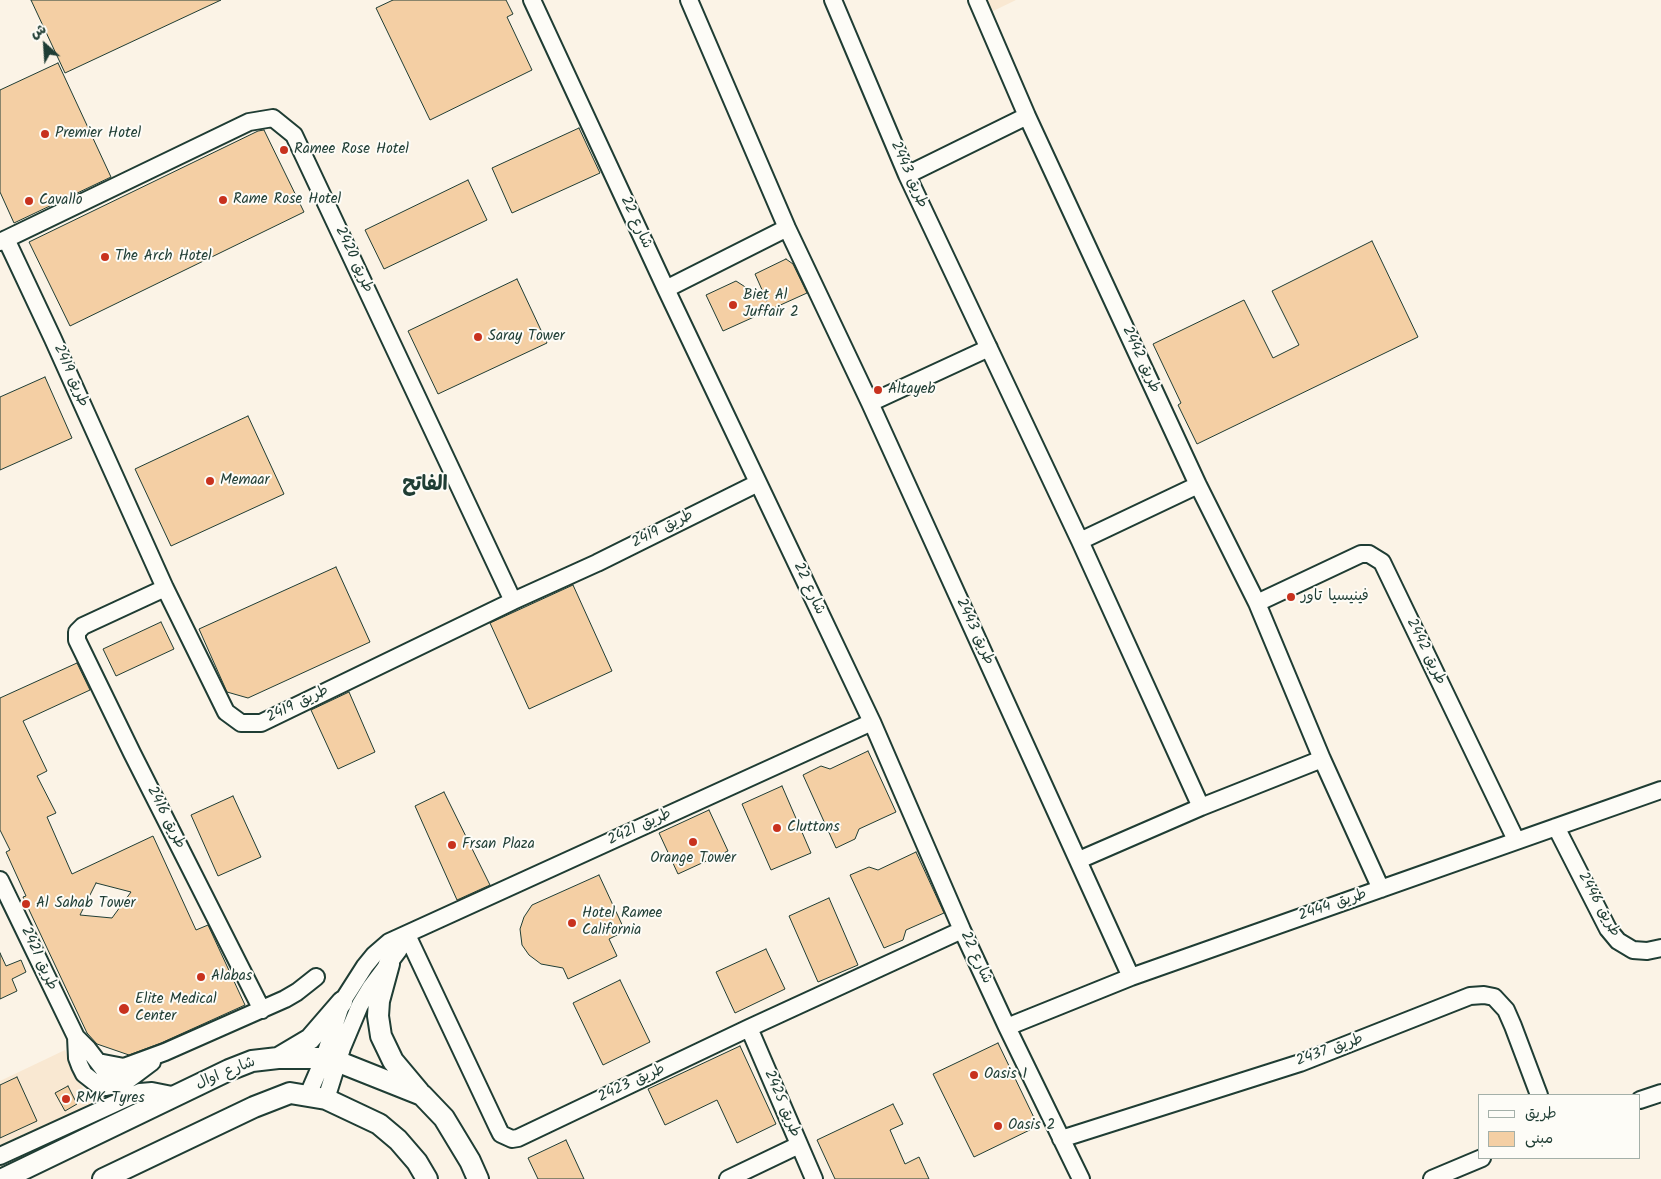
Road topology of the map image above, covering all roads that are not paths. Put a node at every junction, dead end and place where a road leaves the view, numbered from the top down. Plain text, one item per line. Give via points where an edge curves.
1 (532, 0) edge
2 (689, 0) edge
3 (833, 0) edge
4 (978, 0) edge
5 (1027, 116) junction
6 (907, 175) junction
7 (787, 228) junction
8 (3, 240) edge
9 (666, 288) junction
10 (988, 348) junction
11 (870, 403) junction
12 (758, 482) junction
13 (1198, 485) junction
14 (1080, 541) junction
15 (165, 588) junction
16 (513, 601) junction
17 (1257, 603) junction
18 (872, 722) junction
19 (1322, 758) junction
20 (1661, 790) edge
21 (1201, 806) junction
22 (1556, 827) junction
23 (1516, 840) junction
24 (1079, 860) junction
25 (0, 880) edge
26 (1381, 889) junction
27 (962, 930) junction
28 (407, 935) junction
29 (1661, 948) edge
30 (388, 964) junction
31 (316, 977) dead end
32 (1131, 977) junction
33 (342, 1002) junction
34 (262, 1010) junction
35 (1007, 1027) junction
36 (749, 1028) junction
37 (76, 1037) junction
38 (165, 1052) junction
39 (278, 1058) junction
40 (332, 1060) junction
41 (98, 1062) junction
42 (125, 1089) junction
43 (1661, 1093) edge
44 (1539, 1094) edge
45 (422, 1095) junction
46 (176, 1096) junction
47 (317, 1097) junction
48 (1641, 1100) edge
49 (1061, 1139) junction
50 (799, 1145) junction
51 (0, 1156) edge
52 (1480, 1159) edge
53 (3, 1179) edge
54 (103, 1179) edge
55 (427, 1179) edge
56 (478, 1179) edge
57 (728, 1179) edge
58 (814, 1179) edge
59 (1082, 1179) edge
60 (1432, 1179) edge

1 - 9 street, شارع 22
2 - 7 street, طريق 2443
3 - 6 street, طريق 2443
4 - 5 street, طريق 2442
5 - 6 street
5 - 13 street, طريق 2442
6 - 10 street, طريق 2443
7 - 9 street
7 - 11 street, طريق 2443
8 - 15 street, طريق 2419 via 53,339
8 - 16 street, طريق 2420 via 249,122 273,118 294,135
9 - 12 street, شارع 22
10 - 11 street
10 - 14 street, طريق 2443
11 - 24 street, طريق 2443
12 - 16 street, طريق 2419 via 597,563
12 - 18 street, شارع 22
13 - 14 street
13 - 17 street, طريق 2442
14 - 21 street, طريق 2443
15 - 16 street, طريق 2419 via 226,712 241,724 261,723
15 - 34 street, طريق 2416 via 83,626 77,632 77,640
17 - 19 street, طريق 2442
17 - 23 street, طريق 2442 via 1360,554 1369,554 1382,562
18 - 27 street, شارع 22
18 - 28 street, طريق 2421
19 - 21 street
19 - 26 street, طريق 2442
20 - 22 street, طريق 2444
21 - 24 street
22 - 23 street, طريق 2444
22 - 29 street, طريق 2446 via 1608,929 1618,941 1633,950
23 - 26 street, طريق 2444
24 - 32 street, طريق 2443
25 - 37 street, طريق 2421
26 - 32 street, طريق 2444
27 - 35 street, شارع 22
27 - 36 street, طريق 2423
28 - 30 street, طريق 2421
28 - 33 street, طريق 2421 via 389,942 374,955
28 - 36 street, طريق 2423 via 498,1128 506,1138 518,1138
30 - 40 street, طريق 2421 via 360,1005 342,1048
30 - 45 main road via 379,1001 380,1036 393,1061
31 - 34 street, طريق 2421 via 297,992
32 - 35 street, طريق 2444
33 - 39 main road via 310,1039
33 - 40 street, طريق 2421
34 - 38 street, طريق 2421
35 - 49 street, شارع 22
36 - 50 street, طريق 2425
37 - 41 street, طريق 2421
37 - 42 street, طريق 2421 via 77,1058 84,1074 106,1087
38 - 41 street, طريق 2421 via 124,1067
38 - 42 street, طريق 2421 via 136,1074
39 - 40 main road, شارع اوال
39 - 46 main road, شارع اوال via 252,1061
40 - 45 main road, شارع اوال
40 - 47 street, طريق 2421
41 - 42 street, طريق 2421
42 - 46 street, طريق 2421
42 - 51 street, طريق 2421
43 - 48 street
44 - 49 street, طريق 2437 via 1506,1010 1494,997 1470,996 1300,1063
45 - 56 main road, شارع اوال via 444,1118
46 - 53 main road, شارع اوال
47 - 54 main road via 290,1093
47 - 55 main road via 379,1124 398,1140
49 - 59 street, شارع 22
50 - 57 street
50 - 58 street, طريق 2425
52 - 60 street

